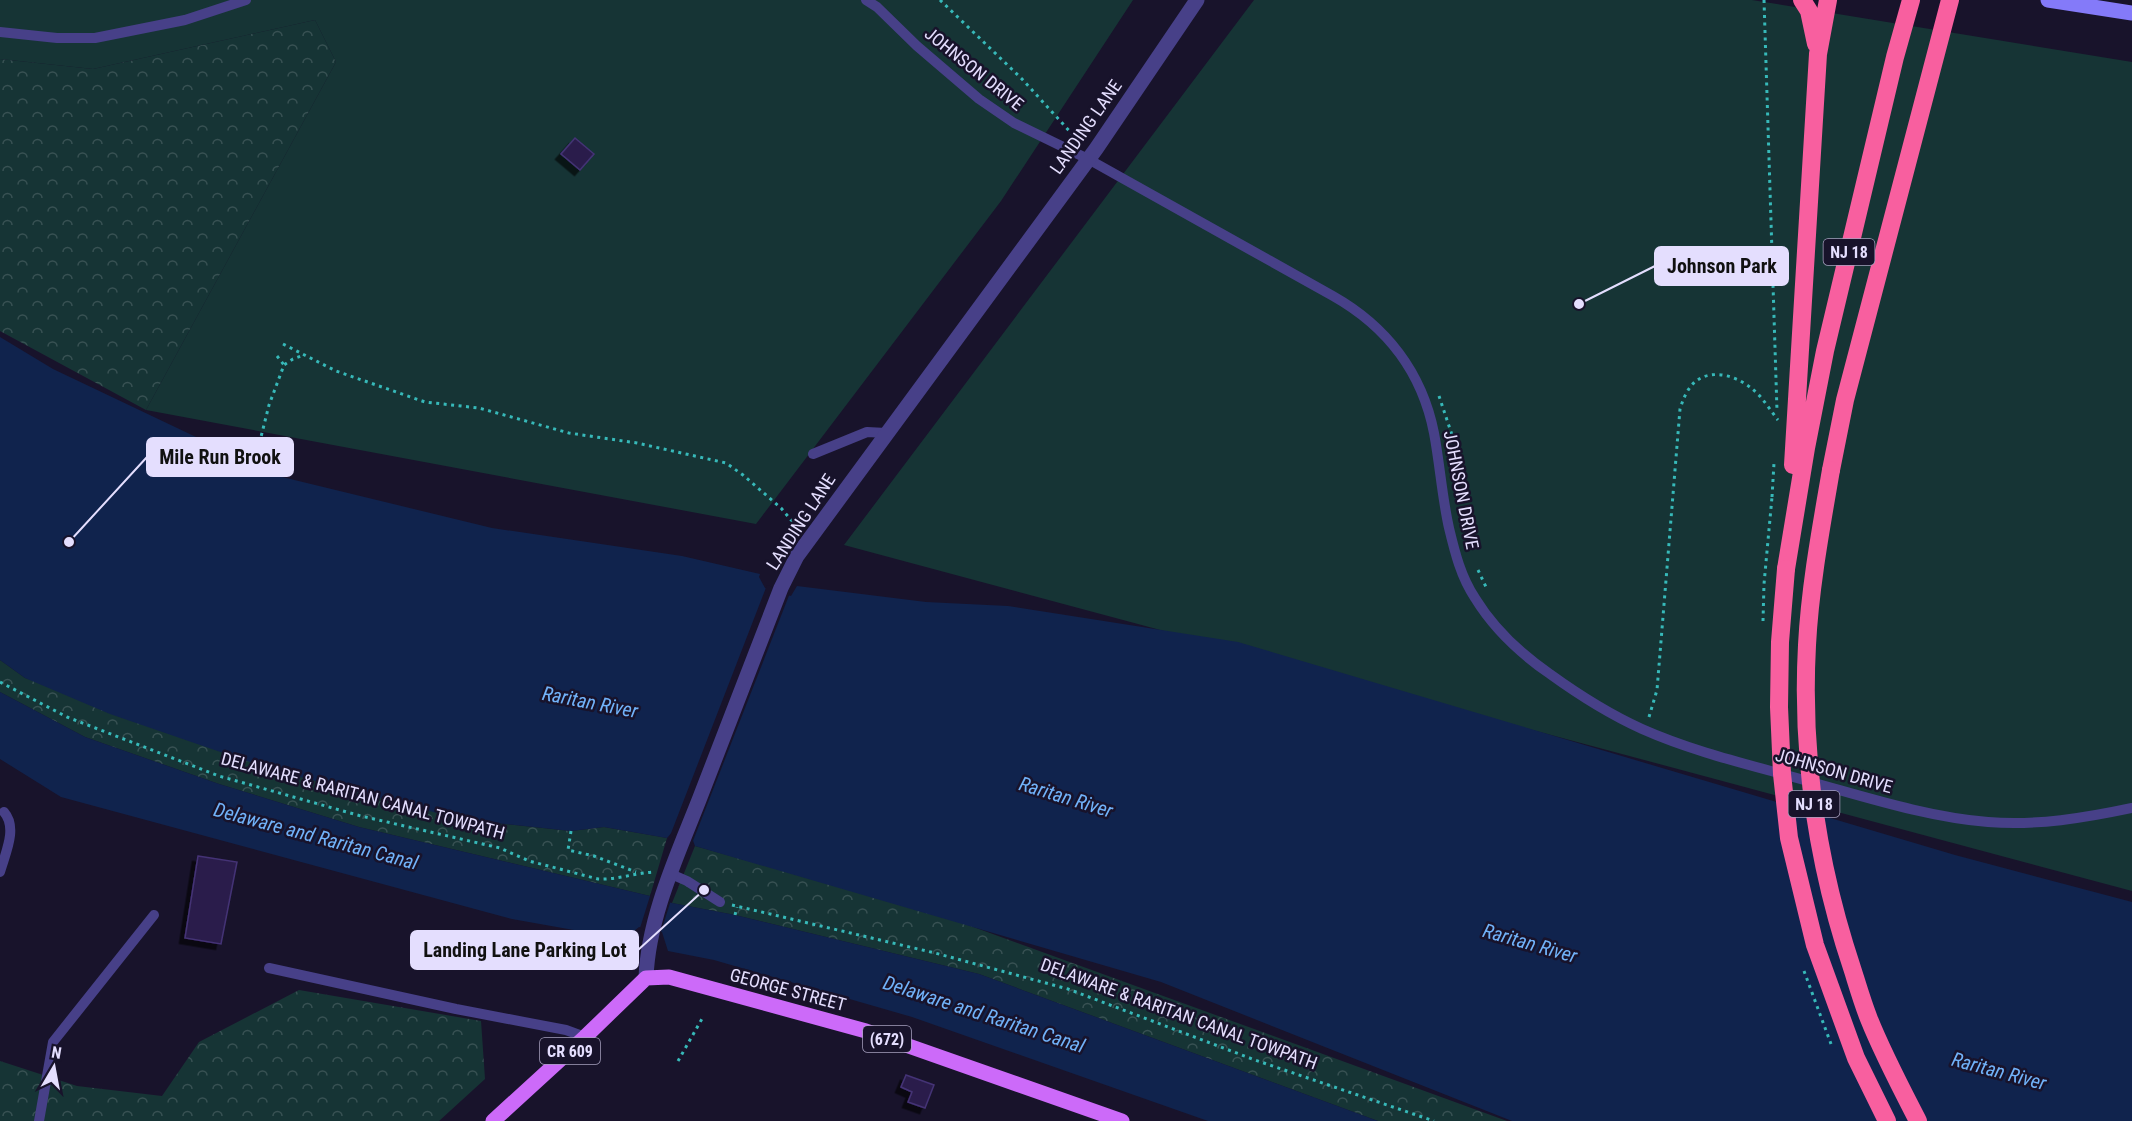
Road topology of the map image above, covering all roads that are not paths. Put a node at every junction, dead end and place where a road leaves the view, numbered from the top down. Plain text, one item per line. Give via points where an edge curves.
1 (246, 0) edge
2 (866, 0) edge
3 (1197, 0) edge
4 (1802, 0) edge
5 (1828, 0) edge
6 (1911, 0) edge
7 (1950, 0) edge
8 (2048, 0) edge
9 (2132, 13) edge
10 (0, 32) edge
11 (1818, 54) junction
12 (1088, 159) junction
13 (886, 433) junction
14 (1800, 447) junction
15 (813, 454) dead end
16 (2132, 808) edge
17 (4, 812) dead end
18 (0, 872) edge
19 (666, 876) junction
20 (720, 902) road end
21 (154, 915) dead end
22 (269, 968) dead end
23 (646, 978) junction
24 (585, 1037) junction
25 (39, 1121) edge
26 (493, 1121) edge
27 (1122, 1121) edge
28 (1887, 1121) edge
29 (1918, 1121) edge

1 - 10 lane via 185,20 94,38
2 - 12 lane, JOHNSON DRIVE via 979,99 1014,123
3 - 12 street, LANDING LANE
4 - 11 highway via 1809,11
5 - 11 highway
6 - 14 highway, NJ 18
7 - 29 highway, NJ 18, bridge via 1845,400 1816,557 1807,645 1810,774 1820,845 1839,930 1868,1017
8 - 9 main road
11 - 14 highway
12 - 13 street, LANDING LANE
12 - 16 lane, JOHNSON DRIVE via 1353,307 1375,325 1410,367 1427,406 1456,558 1475,599 1505,637 1571,689 1613,715 1685,745 1924,813 1990,822 2048,822
13 - 15 lane via 867,432
13 - 19 street, LANDING LANE via 813,532 781,588 680,850
14 - 28 highway, NJ 18, bridge via 1780,642 1782,774 1789,838 1815,945 1856,1058
17 - 18 lane via 11,827
19 - 20 lane via 680,877
19 - 23 street, LANDING LANE via 646,953
21 - 25 lane via 53,1042
22 - 24 lane
23 - 24 main road, CR 609
23 - 27 main road, GEORGE STREET / (672) via 669,977 866,1031
24 - 26 main road, CR 609

